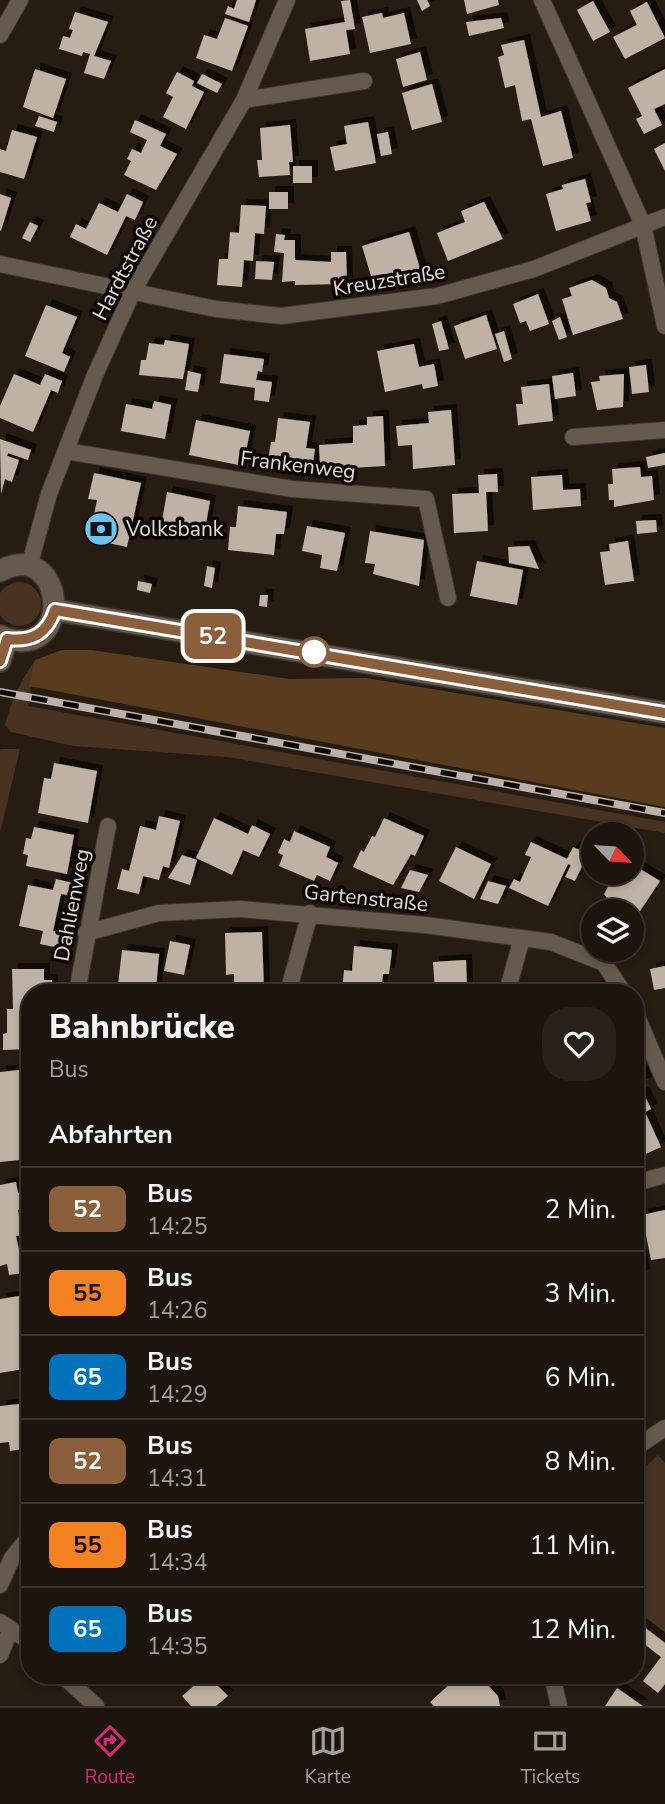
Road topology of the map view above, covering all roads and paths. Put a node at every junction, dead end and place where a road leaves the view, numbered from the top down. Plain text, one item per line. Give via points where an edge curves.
1 (20, 0) edge
2 (287, 0) edge
3 (542, 0) edge
4 (0, 36) edge
5 (364, 81) dead end
6 (244, 100) junction
7 (665, 217) edge
8 (643, 225) junction
9 (0, 264) edge
10 (132, 291) junction
11 (665, 326) edge
12 (665, 429) edge
13 (573, 437) dead end
14 (66, 451) junction
15 (29, 567) junction
16 (0, 571) edge
17 (448, 597) dead end
18 (55, 610) junction
19 (4, 637) edge
20 (0, 661) edge
21 (665, 713) edge
22 (108, 827) dead end
23 (310, 914) junction
24 (86, 933) junction
25 (522, 938) junction
26 (78, 984) edge
27 (290, 984) edge
28 (509, 984) edge
29 (618, 984) edge
30 (644, 1033) edge
31 (665, 1082) edge
32 (665, 1175) edge
33 (644, 1181) edge
34 (665, 1428) edge
35 (644, 1442) edge
36 (21, 1547) edge
37 (0, 1585) edge
38 (6, 1626) edge
39 (21, 1636) edge
40 (0, 1655) edge
41 (72, 1684) edge
42 (554, 1684) edge
43 (96, 1706) edge
44 (559, 1706) edge

1 - 4 street
2 - 6 street, Hardtstraße
3 - 8 street
5 - 6 street
6 - 10 street, Hardtstraße
7 - 8 street, Kreuzstraße
8 - 10 street, Kreuzstraße via 534,269 437,296 365,307 281,316 216,309
8 - 11 street
9 - 10 street, Kreuzstraße
10 - 14 street, Hardtstraße
12 - 13 street
14 - 15 street, Hardtstraße via 48,494
14 - 17 street, Frankenweg via 292,489 426,499
15 - 16 street
15 - 18 street via 46,577
18 - 19 street via 44,631 34,637
18 - 21 street
19 - 20 street
22 - 24 street, Dahlienweg
23 - 24 street, Gartenstraße via 240,909 159,913
23 - 25 street, Gartenstraße
23 - 27 street
24 - 26 street, Dahlienweg
25 - 28 street
25 - 29 street, Gartenstraße via 551,942 604,963
30 - 31 street
32 - 33 street
34 - 35 street
36 - 37 street
38 - 39 street
38 - 40 street
41 - 43 street
42 - 44 street

